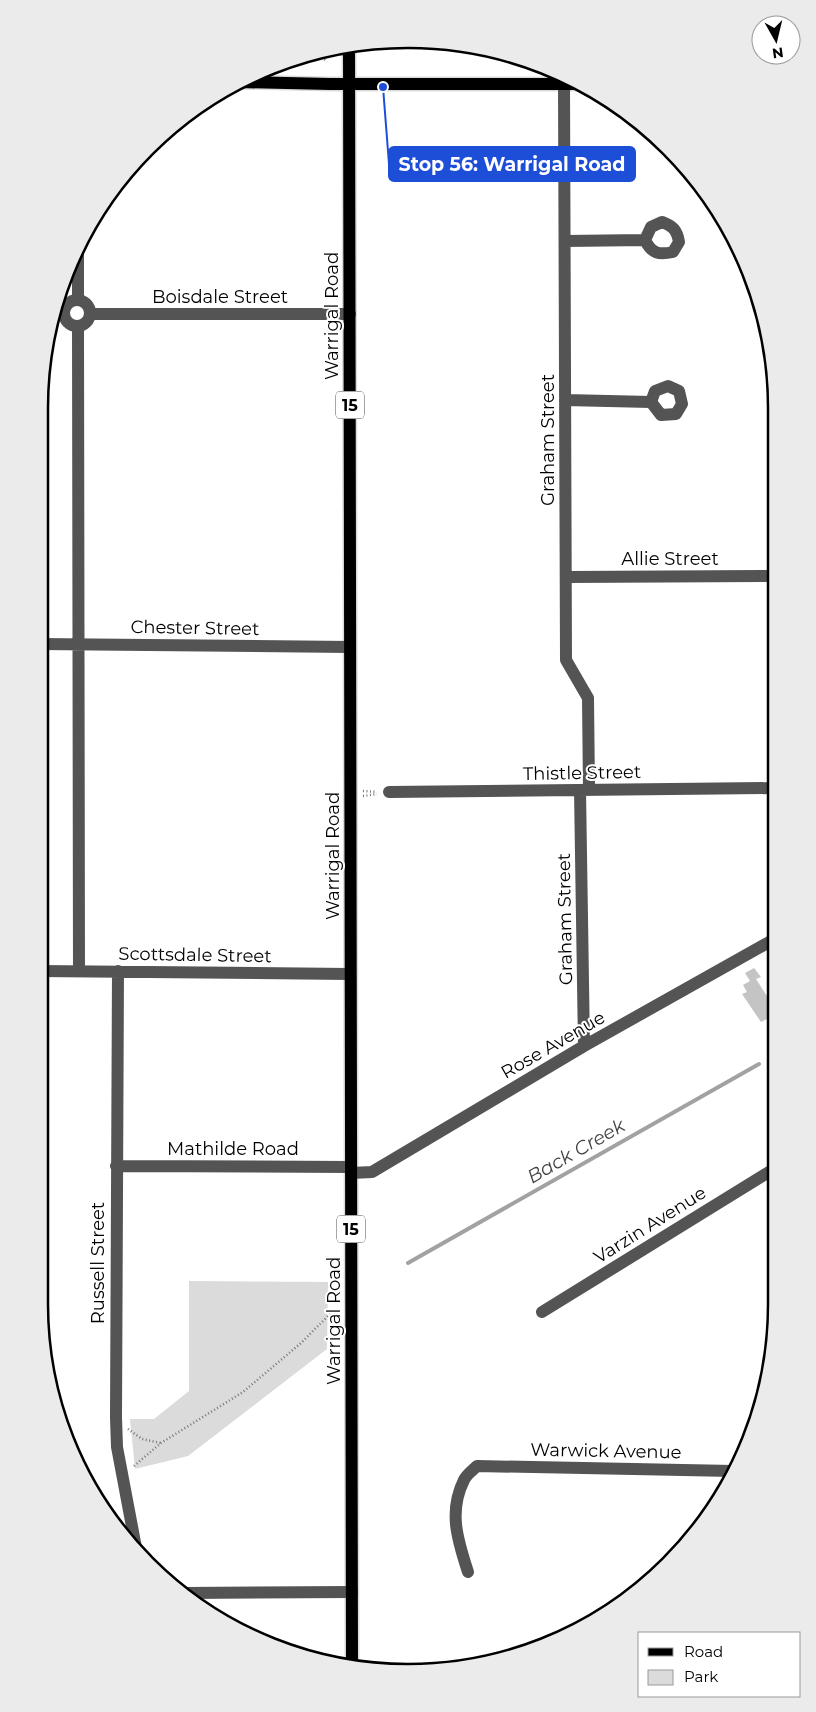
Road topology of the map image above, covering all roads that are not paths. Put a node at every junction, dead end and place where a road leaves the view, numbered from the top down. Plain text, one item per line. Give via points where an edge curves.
1 (349, 53) edge
2 (255, 82) edge
3 (349, 84) junction
4 (564, 84) joint
5 (645, 240) dead end
6 (564, 241) junction
7 (78, 264) edge
8 (78, 300) junction
9 (61, 312) edge
10 (91, 314) junction
11 (350, 314) junction
12 (60, 315) edge
13 (78, 326) junction
14 (565, 400) junction
15 (651, 402) dead end
16 (768, 576) edge
17 (566, 577) junction
18 (48, 644) edge
19 (78, 644) junction
20 (350, 648) junction
21 (768, 788) edge
22 (585, 790) junction
23 (389, 792) road end
24 (768, 942) edge
25 (48, 971) edge
26 (79, 971) junction
27 (118, 971) junction
28 (350, 974) junction
29 (584, 1046) junction
30 (116, 1166) junction
31 (351, 1170) junction
32 (768, 1173) edge
33 (542, 1312) dead end
34 (727, 1471) edge
35 (134, 1539) edge
36 (468, 1572) dead end
37 (352, 1592) junction
38 (193, 1593) edge
39 (352, 1660) edge

1 - 3 main road, Warrigal Road / 15
2 - 3 main road
3 - 4 main road
3 - 11 main road, Warrigal Road / 15
4 - 6 street, Graham Street
5 - 6 street
6 - 14 street, Graham Street
7 - 8 street
8 - 9 street via 70,302
8 - 10 street via 86,303
10 - 11 street, Boisdale Street
10 - 13 street via 87,322
11 - 20 main road, Warrigal Road / 15
12 - 13 street
13 - 19 street
14 - 15 street
14 - 17 street, Graham Street
16 - 17 street, Allie Street
17 - 22 street, Graham Street via 566,660 588,698
18 - 19 street, Chester Street
19 - 20 street, Chester Street
19 - 26 street
20 - 28 main road, Warrigal Road / 15
21 - 22 street, Thistle Street
22 - 23 street, Thistle Street
22 - 29 street, Graham Street
24 - 29 street, Rose Avenue
25 - 26 street, Scottsdale Street
26 - 27 street, Scottsdale Street
27 - 28 street, Scottsdale Street
27 - 30 street, Russell Street
28 - 31 main road, Warrigal Road / 15
29 - 31 street, Rose Avenue via 372,1172
30 - 31 street, Mathilde Road
30 - 35 street, Russell Street via 117,1446
31 - 37 main road, Warrigal Road / 15
32 - 33 street, Varzin Avenue
34 - 36 street, Warwick Avenue via 477,1466 464,1479 456,1507 456,1537
37 - 38 street
37 - 39 main road, Warrigal Road / 15

